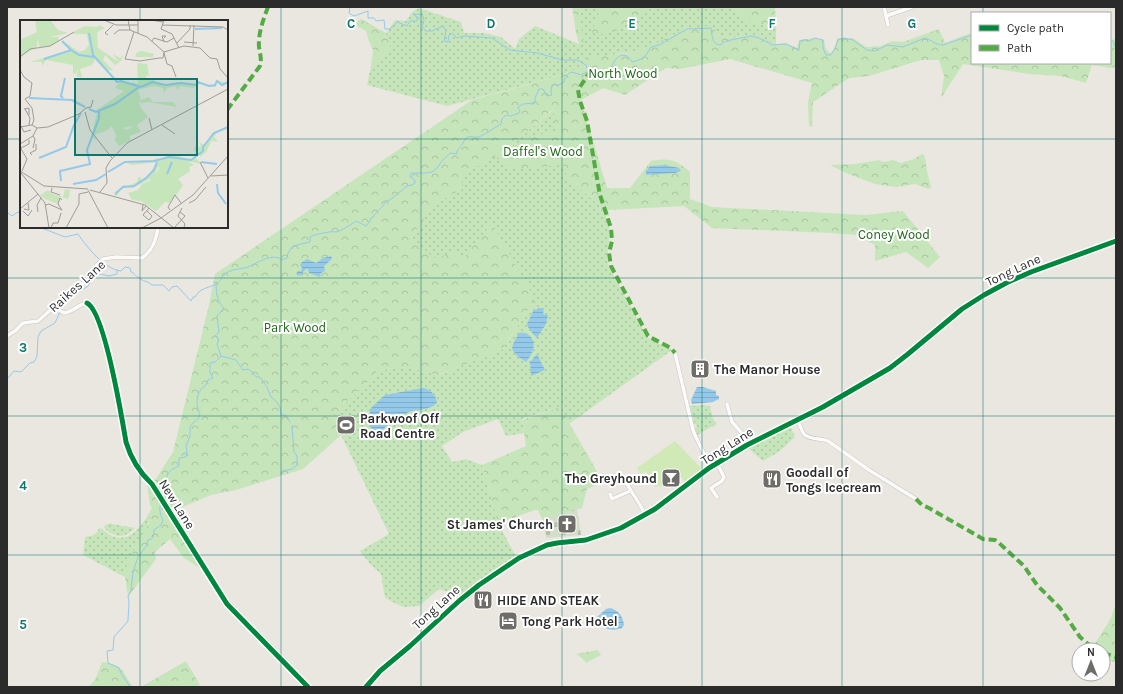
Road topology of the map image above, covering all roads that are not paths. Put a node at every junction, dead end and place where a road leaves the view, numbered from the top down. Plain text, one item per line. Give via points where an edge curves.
1 (884, 7) edge
2 (912, 7) edge
3 (886, 16) junction
4 (888, 25) dead end
5 (158, 228) edge
6 (1116, 241) edge
7 (54, 307) junction
8 (7, 336) edge
9 (675, 353) dead end
10 (727, 404) dead end
11 (797, 419) junction
12 (747, 445) junction
13 (717, 463) junction
14 (710, 468) junction
15 (625, 480) dead end
16 (630, 491) junction
17 (610, 494) dead end
18 (717, 496) dead end
19 (916, 499) dead end
20 (645, 515) junction
21 (308, 687) edge
22 (366, 687) edge

1 - 3 street
2 - 3 street
3 - 4 street
5 - 7 street, Raikes Lane via 150,253 142,258 116,257 102,260 81,286
6 - 11 street, Tong Lane via 1031,272 984,295 962,309 890,368
7 - 8 street, Raikes Lane via 38,321 23,323
7 - 21 street, New Lane via 64,313 88,303 92,306 111,360 128,450 139,471 152,484 227,604
9 - 14 street via 693,430
10 - 12 street via 732,422 741,432
11 - 12 street, Tong Lane
11 - 19 street via 805,435 824,439
12 - 13 street, Tong Lane
13 - 14 street, Tong Lane
13 - 18 street via 724,477 711,488
14 - 20 street, Tong Lane
15 - 16 street
16 - 17 street via 612,499
16 - 20 street via 641,504
20 - 22 street, Tong Lane via 606,534 586,540 552,544 519,558 459,601 380,670

